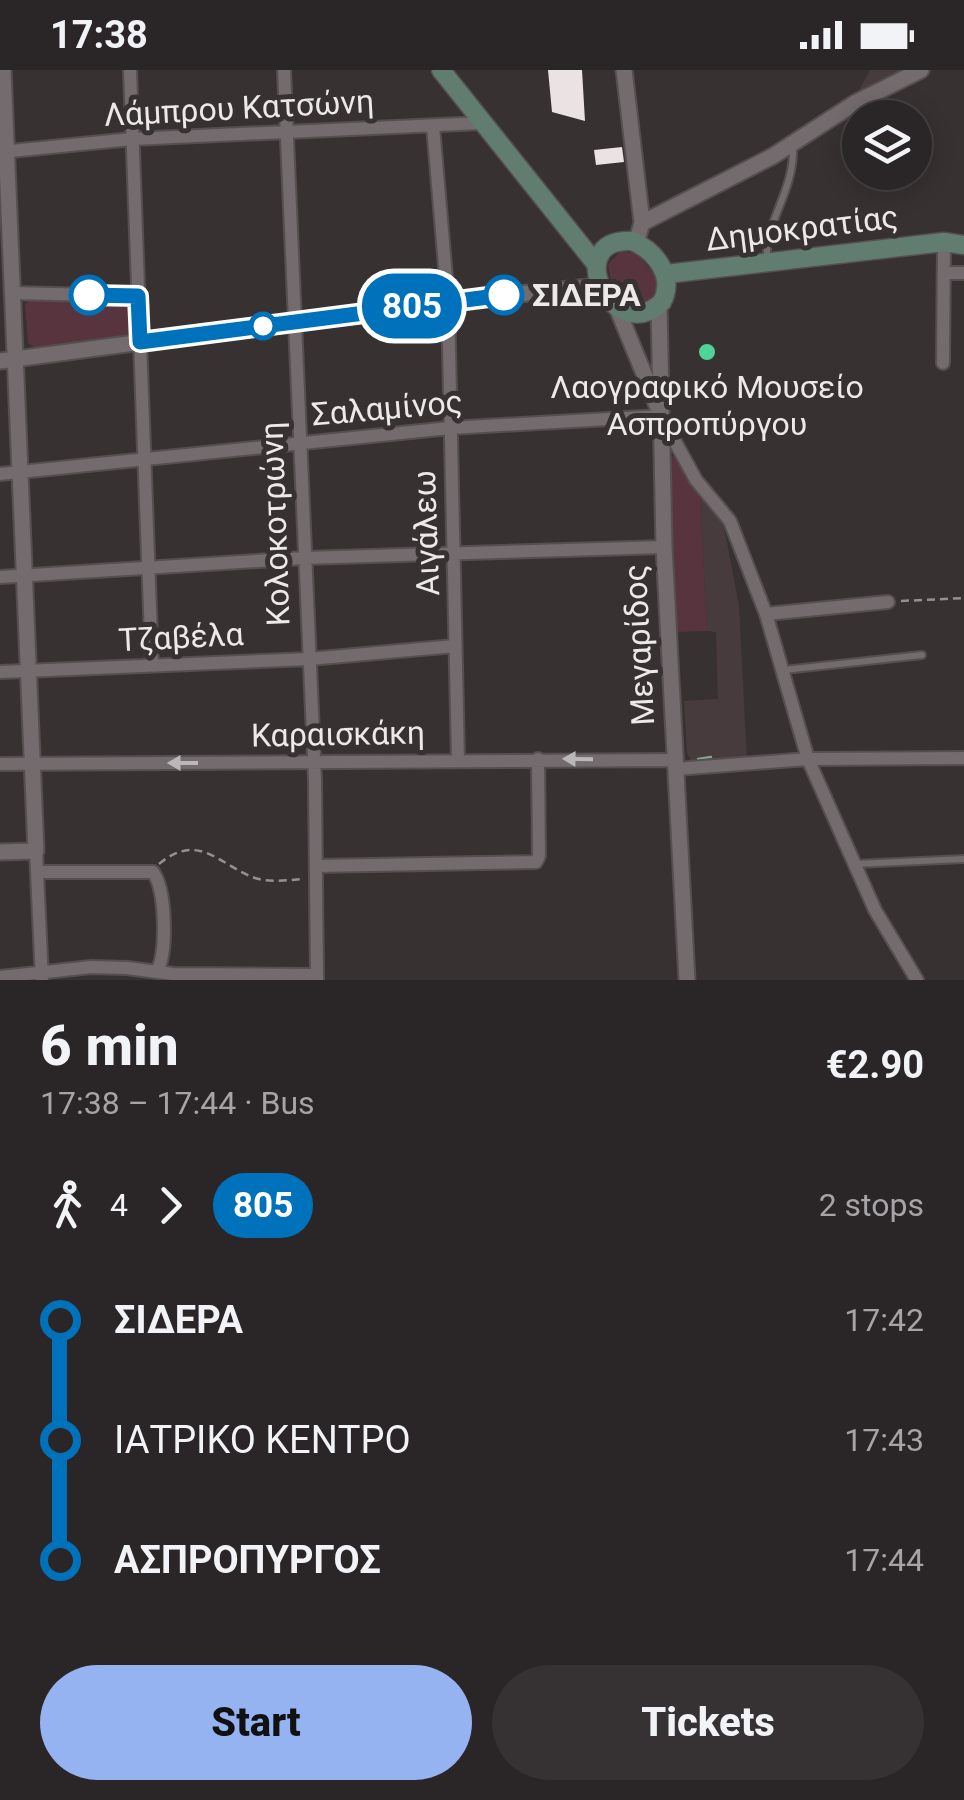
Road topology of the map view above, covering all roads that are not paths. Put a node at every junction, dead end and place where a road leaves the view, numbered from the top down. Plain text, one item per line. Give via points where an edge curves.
1 (3, 70) edge
2 (130, 70) edge
3 (284, 70) edge
4 (443, 70) edge
5 (624, 70) edge
6 (921, 70) edge
7 (482, 122) junction
8 (433, 126) junction
9 (286, 130) junction
10 (132, 138) junction
11 (793, 145) junction
12 (3, 152) edge
13 (642, 223) junction
14 (964, 232) edge
15 (944, 242) junction
16 (636, 243) junction
17 (964, 245) edge
18 (596, 264) junction
19 (768, 264) junction
20 (945, 273) junction
21 (964, 273) edge
22 (666, 274) junction
23 (600, 286) junction
24 (6, 293) edge
25 (138, 296) junction
26 (448, 301) junction
27 (615, 304) junction
28 (659, 306) junction
29 (294, 322) junction
30 (140, 342) junction
31 (8, 360) edge
32 (943, 363) dead end
33 (661, 416) junction
34 (450, 428) junction
35 (300, 444) junction
36 (144, 457) junction
37 (20, 472) junction
38 (0, 474) edge
39 (664, 547) junction
40 (455, 555) junction
41 (304, 558) junction
42 (148, 567) junction
43 (25, 576) junction
44 (0, 577) edge
45 (888, 602) road end
46 (766, 614) junction
47 (455, 646) junction
48 (922, 655) dead end
49 (308, 659) junction
50 (152, 665) junction
51 (782, 670) junction
52 (0, 672) edge
53 (29, 672) junction
54 (964, 758) edge
55 (458, 759) junction
56 (538, 759) junction
57 (808, 759) junction
58 (313, 762) junction
59 (0, 764) edge
60 (33, 764) junction
61 (676, 765) junction
62 (36, 850) junction
63 (0, 852) edge
64 (964, 859) edge
65 (854, 864) junction
66 (37, 872) junction
67 (316, 872) junction
68 (158, 970) junction
69 (0, 977) edge
70 (42, 977) edge
71 (173, 977) edge
72 (317, 978) edge
73 (687, 980) edge
74 (917, 980) edge

1 - 12 street
2 - 10 street
3 - 9 street, Κολοκοτρώνη
4 - 7 main road
5 - 13 street
6 - 11 street
7 - 8 street, Λάμπρου Κατσώνη
7 - 18 main road
8 - 9 street, Λάμπρου Κατσώνη
8 - 26 street, Αιγάλεω
9 - 10 street, Λάμπρου Κατσώνη
9 - 29 street, Κολοκοτρώνη
10 - 12 street, Λάμπρου Κατσώνη
10 - 25 street
11 - 13 street
11 - 19 lane via 793,170 768,243
12 - 24 street
13 - 16 street
14 - 15 main road, Δημοκρατίας
15 - 17 main road, Δημοκρατίας
15 - 19 main road, Δημοκρατίας
15 - 20 street
16 - 18 main road via 612,244
16 - 22 main road
18 - 23 main road
19 - 22 main road, Δημοκρατίας
20 - 21 street
20 - 32 street
22 - 28 main road
23 - 26 street
23 - 27 main road
24 - 25 street
24 - 31 street
25 - 30 street
26 - 29 street
26 - 34 street, Αιγάλεω
27 - 28 main road via 638,314
27 - 33 street
28 - 33 street, Μεγαρίδος
29 - 30 street
29 - 35 street, Κολοκοτρώνη
30 - 31 street
30 - 36 street
31 - 37 street
33 - 34 street, Σαλαμίνος
33 - 39 street, Μεγαρίδος
33 - 46 street via 696,480 730,520
34 - 35 street, Σαλαμίνος
34 - 40 street, Αιγάλεω
35 - 36 street, Σαλαμίνος
35 - 41 street, Κολοκοτρώνη
36 - 37 street, Σαλαμίνος
36 - 42 street
37 - 38 street, Σαλαμίνος
37 - 43 street
39 - 40 street
39 - 61 street, Μεγαρίδος
40 - 41 street
40 - 47 street, Αιγάλεω
41 - 42 street
41 - 49 street, Κολοκοτρώνη
42 - 43 street
42 - 50 street
43 - 44 street
43 - 53 street
45 - 46 street
46 - 51 street
47 - 49 street, Τζαβέλα
47 - 55 street, Αιγάλεω
48 - 51 lane
49 - 50 street, Τζαβέλα
49 - 58 street, Κολοκοτρώνη
50 - 53 street, Τζαβέλα
51 - 57 street
52 - 53 street, Τζαβέλα
53 - 60 street
54 - 57 street, Καραισκάκη
55 - 56 street, Καραισκάκη
55 - 58 street, Καραισκάκη
61 -> 56 street, Καραισκάκη
56 - 67 street via 536,862
57 - 61 street, Καραισκάκη
57 - 65 street
58 -> 60 street, Καραισκάκη
58 - 67 street, Κολοκοτρώνη
59 - 60 street, Καραισκάκη
60 - 62 street
61 - 73 street, Μεγαρίδος
62 - 63 street
62 - 66 street
64 - 65 lane
65 - 74 street
66 - 68 street via 157,875 164,943
66 - 70 street
67 - 72 street, Κολοκοτρώνη
68 - 70 street via 92,967
68 - 71 street
69 - 70 street
71 - 72 street

